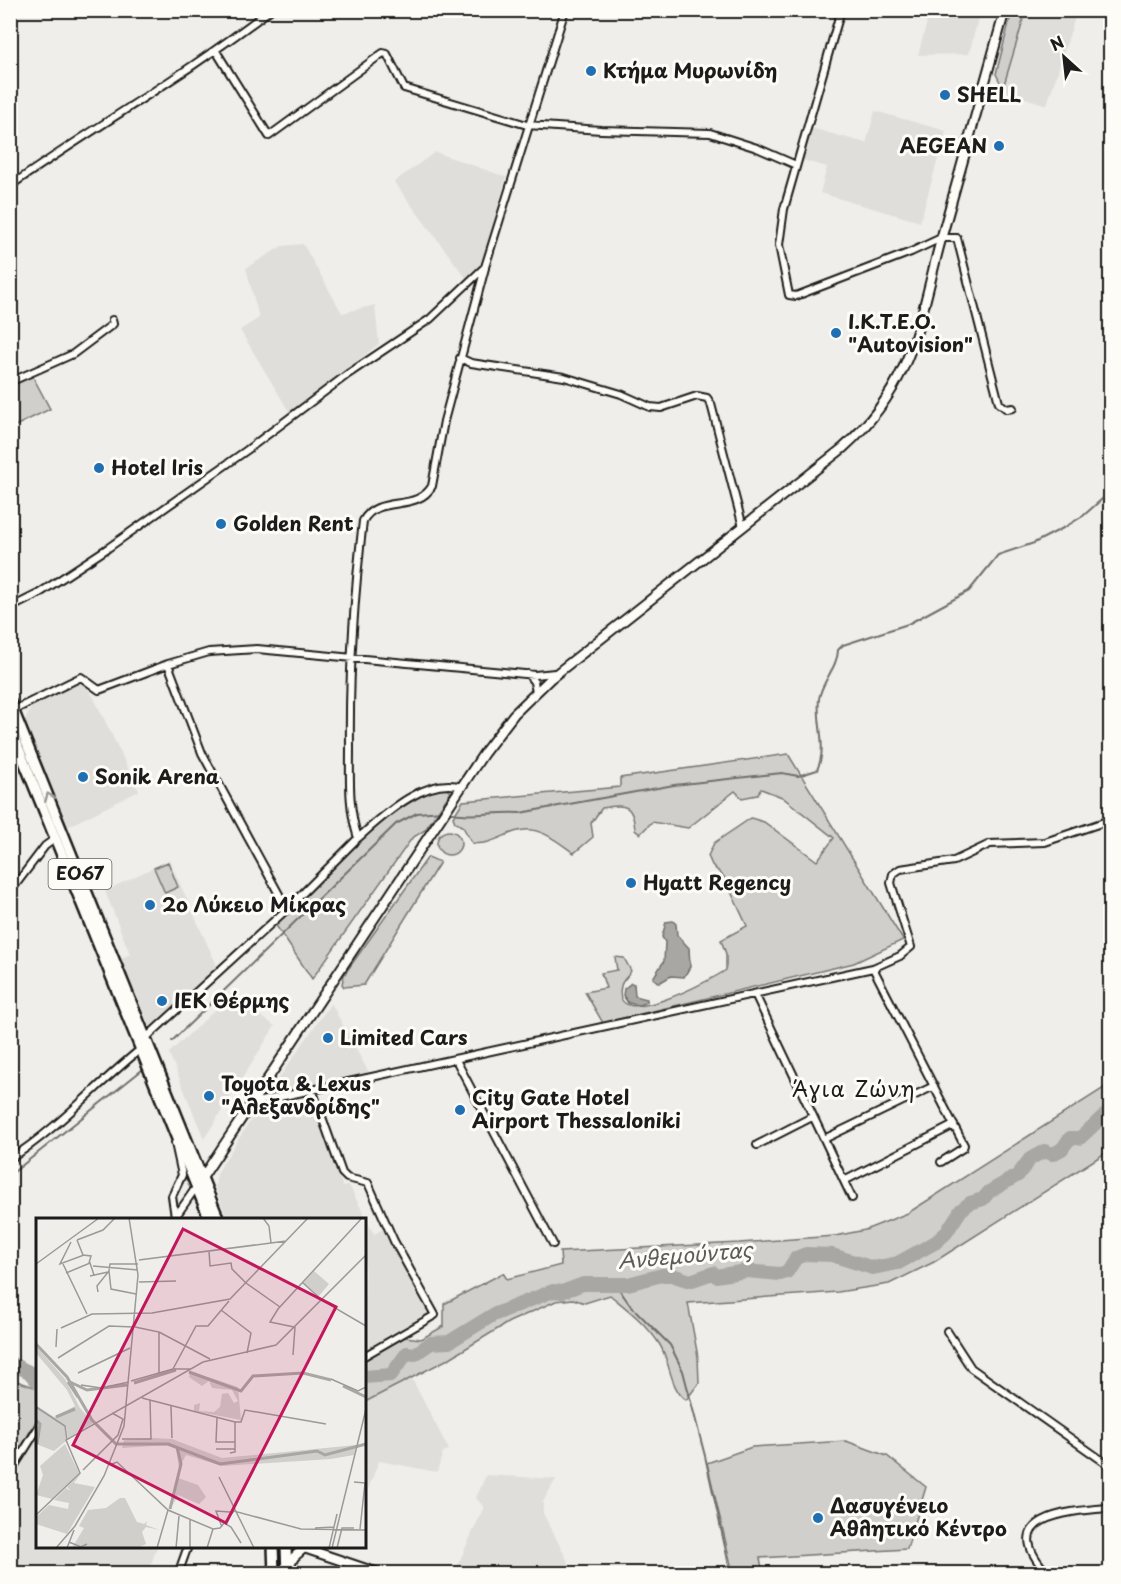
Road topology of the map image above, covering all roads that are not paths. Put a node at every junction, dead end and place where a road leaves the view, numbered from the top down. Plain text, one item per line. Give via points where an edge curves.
1 (270, 10) edge
2 (565, 10) edge
3 (841, 10) edge
4 (1005, 10) edge
5 (1088, 10) edge
6 (1110, 13) edge
7 (216, 51) junction
8 (528, 125) junction
9 (796, 165) junction
10 (10, 186) edge
11 (941, 238) junction
12 (485, 267) junction
13 (112, 320) dead end
14 (460, 358) junction
15 (10, 382) edge
16 (1012, 408) dead end
17 (743, 527) junction
18 (10, 608) edge
19 (352, 656) junction
20 (168, 664) junction
21 (558, 673) junction
22 (528, 674) junction
23 (536, 692) junction
24 (12, 706) edge
25 (10, 727) edge
26 (462, 787) junction
27 (1110, 820) edge
28 (56, 838) junction
29 (358, 838) junction
30 (10, 892) edge
31 (287, 909) junction
32 (873, 968) junction
33 (755, 994) junction
34 (146, 1046) junction
35 (456, 1060) junction
36 (934, 1086) junction
37 (312, 1089) junction
38 (252, 1103) junction
39 (164, 1104) junction
40 (812, 1117) junction
41 (954, 1125) junction
42 (824, 1139) junction
43 (758, 1145) dead end
44 (10, 1159) edge
45 (941, 1162) dead end
46 (202, 1177) junction
47 (844, 1181) junction
48 (197, 1186) junction
49 (852, 1198) dead end
50 (174, 1218) edge
51 (209, 1218) edge
52 (218, 1218) edge
53 (554, 1244) dead end
54 (947, 1331) dead end
55 (366, 1355) edge
56 (36, 1431) edge
57 (1110, 1466) edge
58 (10, 1473) edge
59 (1110, 1508) edge
60 (187, 1548) edge
61 (273, 1548) edge
62 (286, 1548) edge
63 (301, 1548) edge
64 (305, 1548) edge
65 (178, 1574) edge
66 (274, 1574) edge
67 (287, 1574) edge
68 (381, 1574) edge
69 (1048, 1574) edge

1 - 7 street
2 - 8 street
3 - 9 street
4 - 11 street
5 - 6 street
7 - 8 street via 269,136 383,53 404,88
7 - 10 street
8 - 9 street via 710,134
8 - 12 street
9 - 11 street via 779,245 789,295 796,296
11 - 16 street via 957,238 999,403
11 - 17 street via 919,330 902,375 881,408 843,448
12 - 14 street
12 - 18 street via 430,319 108,548
13 - 15 street via 113,324 73,354
14 - 17 street via 564,377 650,407 661,408 697,396 707,398
14 - 19 street via 430,491 412,501 375,507 363,521
17 - 21 street
19 - 20 street via 234,648
19 - 22 street
19 - 29 street via 350,797
20 - 24 street via 99,690 81,677
20 - 31 street via 202,753
21 - 22 street
21 - 23 street
22 - 23 street
23 - 26 street via 500,731
34 -> 24 main road, ΕΟ67
25 - 28 main road, ΕΟ67
26 - 29 street via 447,785 421,792
26 - 38 street
27 - 32 street via 1045,842 990,844 954,861 900,869 893,874 891,883 911,947
28 - 30 street via 45,846
28 - 34 main road, ΕΟ67
29 - 31 street
31 - 34 street
32 - 33 street
32 - 36 street
33 - 35 street
33 - 40 street
34 - 39 main road, ΕΟ67
34 - 44 street via 122,1063 55,1127
34 - 46 main road, ΕΟ67 via 160,1069
35 - 37 street
35 - 53 street
36 - 41 street
36 - 42 street
37 - 38 street
37 - 55 street via 342,1173 368,1183 435,1316
38 - 46 street
39 - 48 main road, ΕΟ67
39 - 50 street via 182,1170 172,1196
40 - 42 street
40 - 43 street
41 - 45 street via 964,1147
41 - 47 street
42 - 47 street
46 - 48 street
46 - 52 main road, ΕΟ67
47 - 49 street
48 - 50 street
48 - 51 main road, ΕΟ67
54 - 57 street via 971,1368
56 - 58 street
59 - 69 street via 1057,1513 1039,1522 1031,1538 1032,1552
60 - 65 street
61 - 66 main road
62 - 67 main road
63 - 67 street
64 - 68 street

